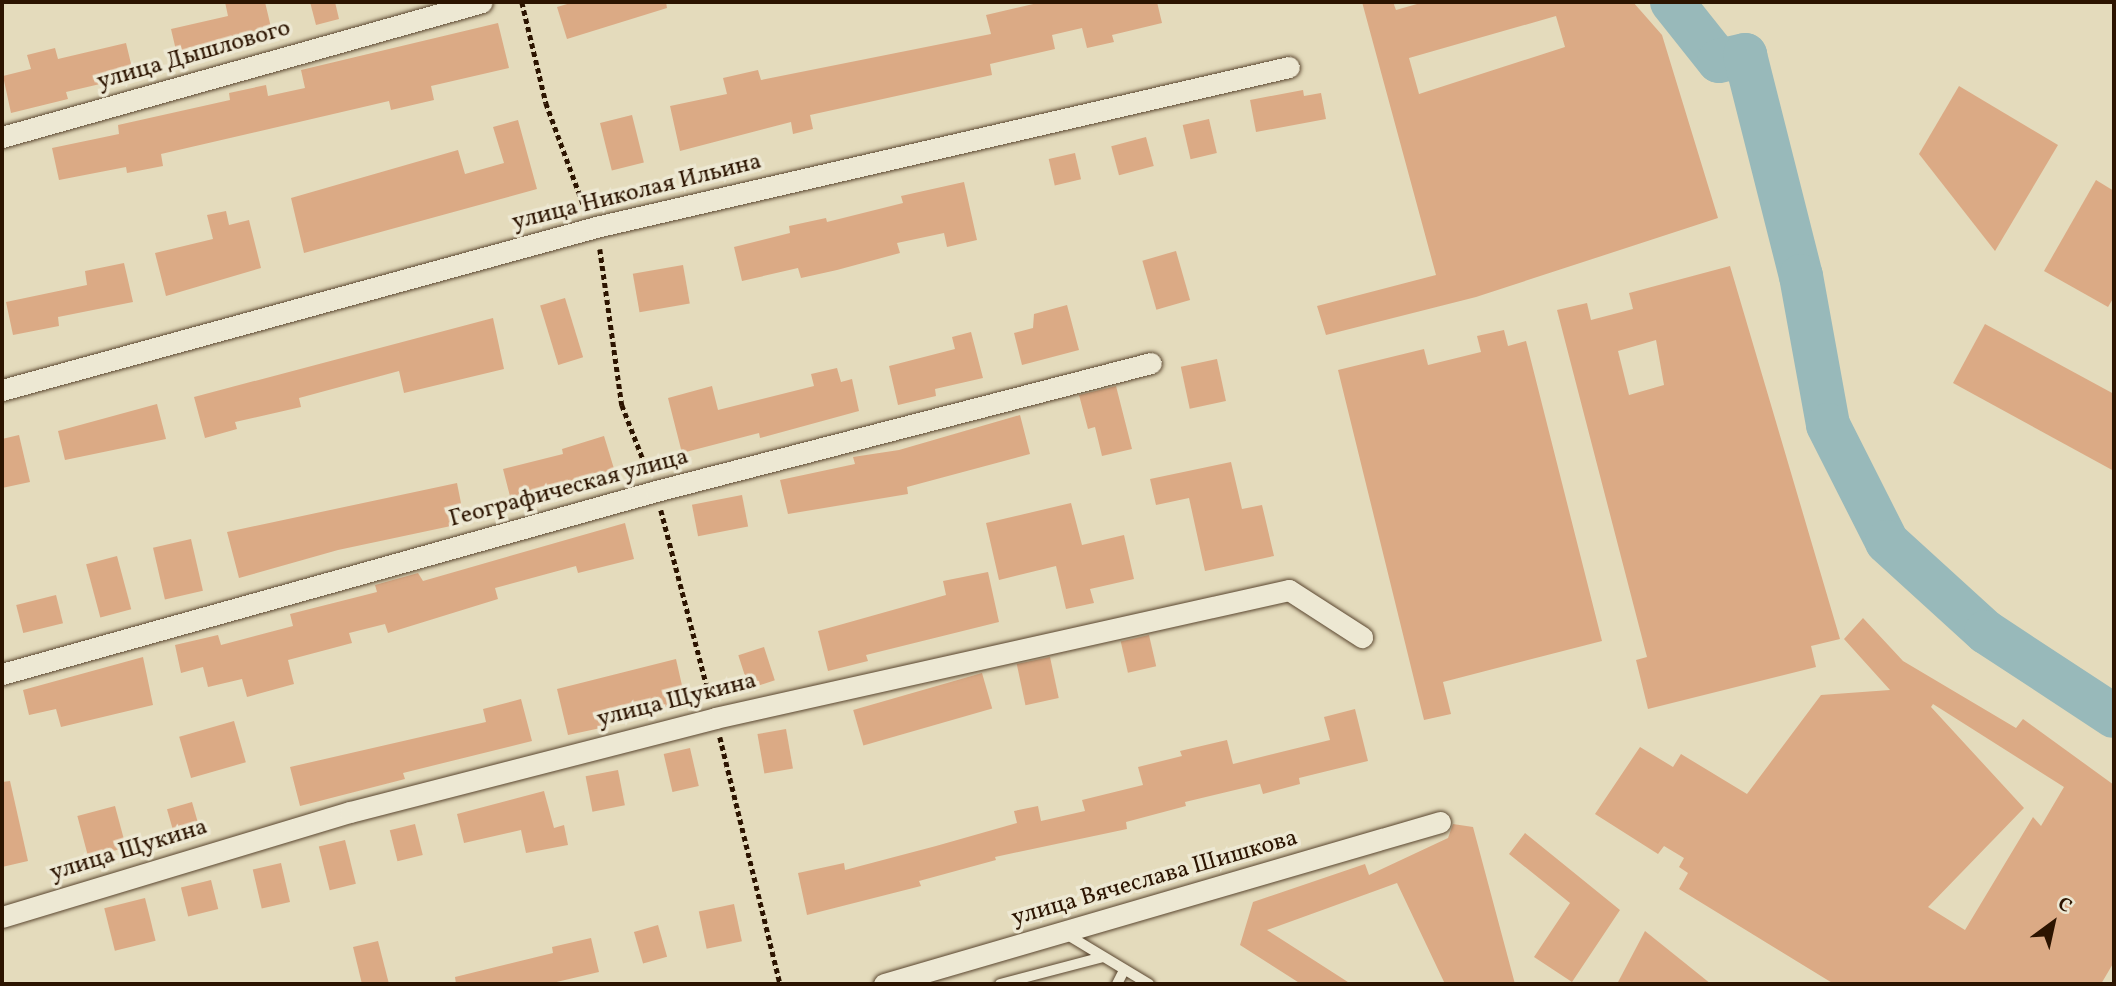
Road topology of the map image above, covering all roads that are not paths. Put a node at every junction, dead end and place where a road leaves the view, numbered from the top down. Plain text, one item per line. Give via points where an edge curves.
1 (481, 2) edge
2 (1289, 67) dead end
3 (2, 137) edge
4 (1151, 363) dead end
5 (2, 390) edge
6 (1362, 637) dead end
7 (2, 674) edge
8 (1440, 822) dead end
9 (2, 917) edge
10 (1066, 934) junction
11 (1103, 957) junction
12 (1124, 970) junction
13 (884, 984) edge
14 (1000, 984) edge
15 (1116, 984) edge
16 (1149, 984) edge

1 - 3 street, улица Дышлового
2 - 5 street, улица Николая Ильина via 596,227
4 - 7 street, Географическая улица via 656,491
6 - 9 street, улица Щукина via 1289,590 715,718 350,812
8 - 10 street, улица Вячеслава Шишкова
10 - 11 lane
10 - 13 street, улица Вячеслава Шишкова
11 - 12 lane
11 - 14 lane
12 - 15 lane
12 - 16 lane

